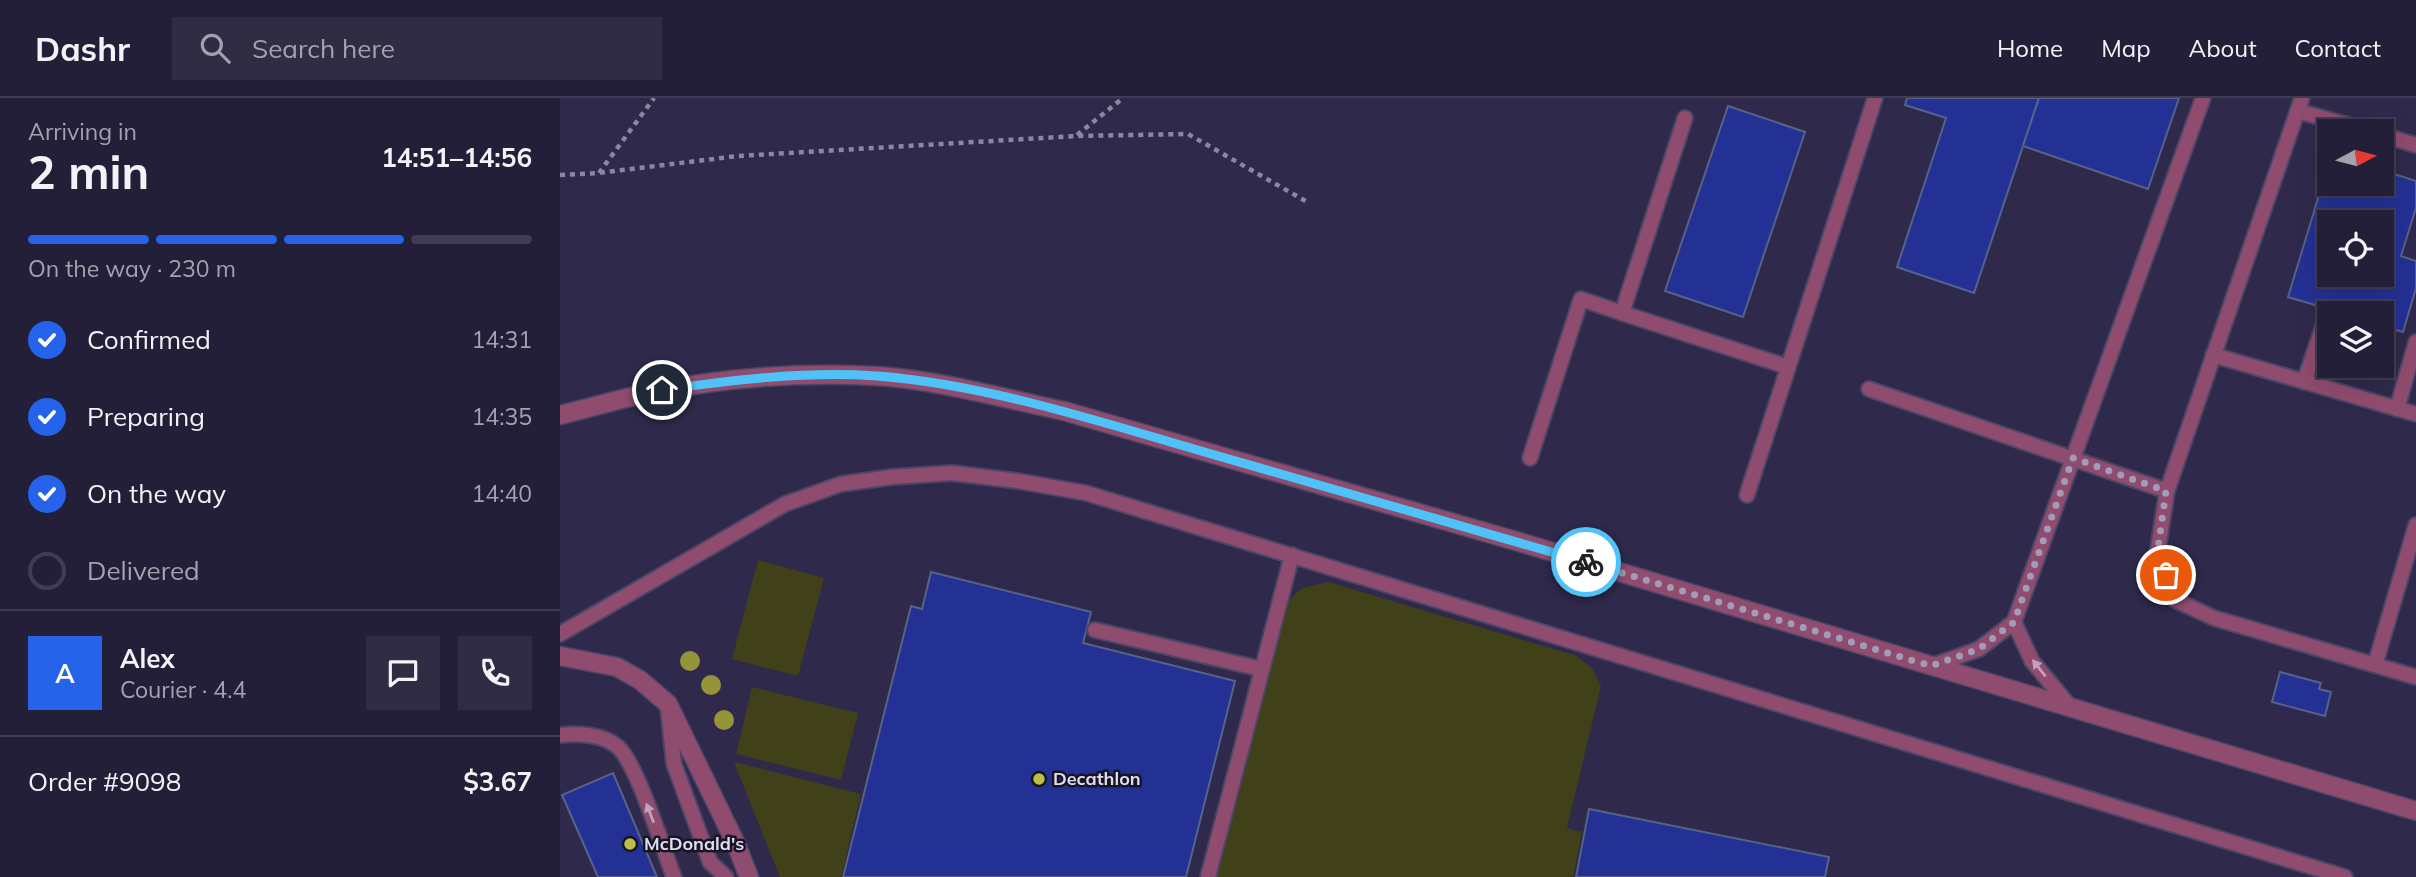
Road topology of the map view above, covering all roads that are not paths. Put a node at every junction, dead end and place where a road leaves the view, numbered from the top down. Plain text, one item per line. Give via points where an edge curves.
1 (1875, 98) edge
2 (2203, 98) edge
3 (2300, 104) edge
4 (1685, 118) dead end
5 (2338, 119) edge
6 (2394, 139) edge
7 (2416, 145) edge
8 (1622, 313) junction
9 (2416, 342) edge
10 (2317, 344) edge
11 (2213, 355) junction
12 (1788, 367) junction
13 (2304, 382) junction
14 (1869, 388) dead end
15 (2397, 409) junction
16 (2416, 414) edge
17 (560, 415) edge
18 (1530, 458) dead end
19 (2073, 458) junction
20 (2166, 491) junction
21 (1747, 495) dead end
22 (2416, 525) edge
23 (1292, 555) junction
24 (2014, 622) junction
25 (1095, 629) dead end
26 (560, 634) edge
27 (560, 656) edge
28 (2375, 665) junction
29 (1931, 666) junction
30 (1261, 670) junction
31 (2416, 677) edge
32 (668, 704) junction
33 (2071, 708) junction
34 (560, 735) edge
35 (2416, 811) edge
36 (674, 877) edge
37 (726, 877) edge
38 (749, 877) edge
39 (1208, 877) edge
40 (2345, 877) edge

1 - 12 lane
2 - 19 lane
3 - 5 lane
3 - 11 lane
4 - 8 lane
6 - 7 lane
8 - 12 lane
8 - 18 lane via 1581,299
9 - 15 lane
10 - 13 lane
11 - 13 lane
11 - 20 lane
12 - 21 lane
13 - 15 lane
14 - 19 lane
15 - 16 lane
17 - 29 street via 662,390 736,379 877,376 931,383 1064,411
19 - 20 lane
19 - 24 lane
20 - 28 lane via 2158,549 2175,600 2214,618
22 - 28 lane
23 - 26 lane via 1086,493 952,473 892,477 841,484 785,504
23 - 30 lane
23 - 40 lane
24 - 29 lane via 1979,649
33 -> 24 lane via 2032,661
25 - 30 lane
27 - 32 street via 617,667
28 - 31 lane
29 - 33 street
30 - 39 lane
32 - 37 lane via 674,764 710,862
32 - 38 street
33 - 35 street
36 -> 34 lane via 632,767 617,746 585,733

